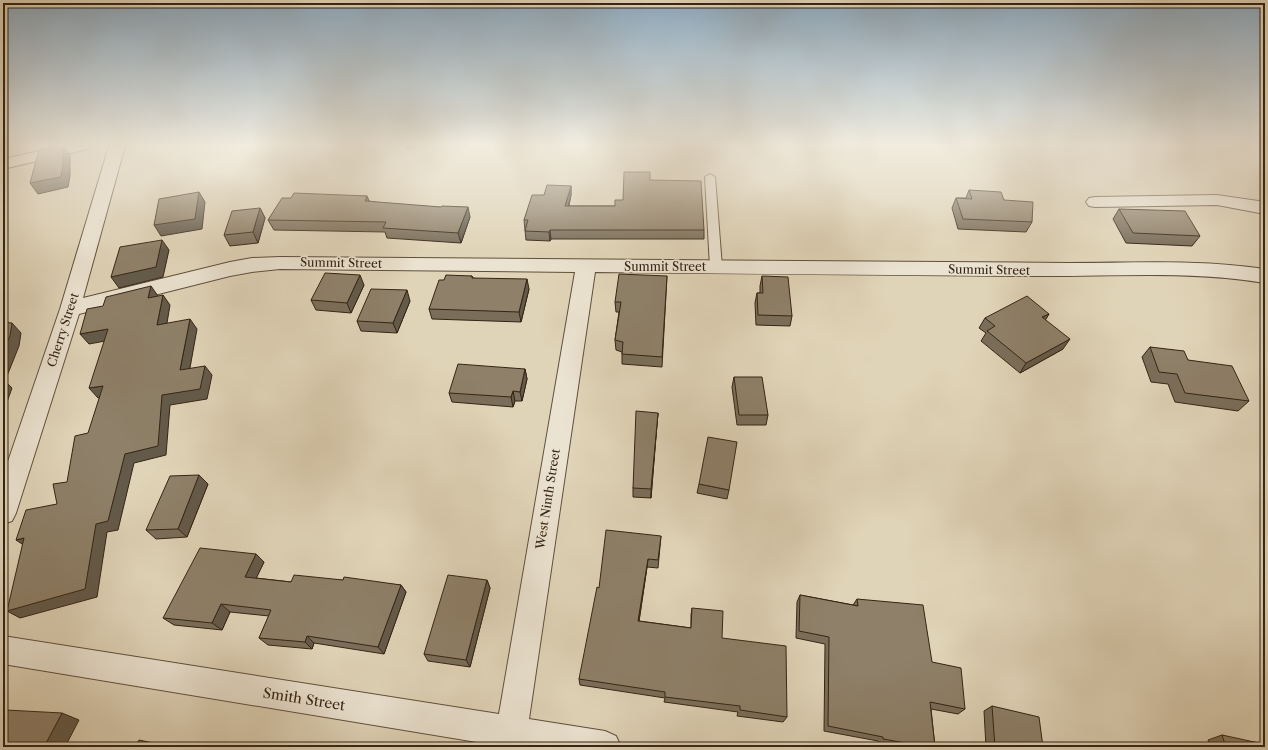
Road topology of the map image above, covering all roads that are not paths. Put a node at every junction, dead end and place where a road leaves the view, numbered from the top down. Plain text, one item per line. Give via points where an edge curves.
1 (107, 181) edge
2 (710, 181) edge
3 (1095, 202) dead end
4 (1265, 208) edge
5 (586, 266) junction
6 (716, 267) junction
7 (1265, 276) edge
8 (70, 310) junction
9 (3, 513) edge
10 (3, 650) edge
11 (511, 733) junction
12 (605, 747) edge

1 - 8 street, Cherry Street
2 - 6 lane
3 - 4 street via 1217,200
5 - 6 street, Summit Street
5 - 8 street, Summit Street via 280,262 230,269
5 - 11 street, West Ninth Street
6 - 7 street, Summit Street via 1193,270
8 - 9 street, Cherry Street
10 - 11 street, Smith Street
11 - 12 street, Smith Street

